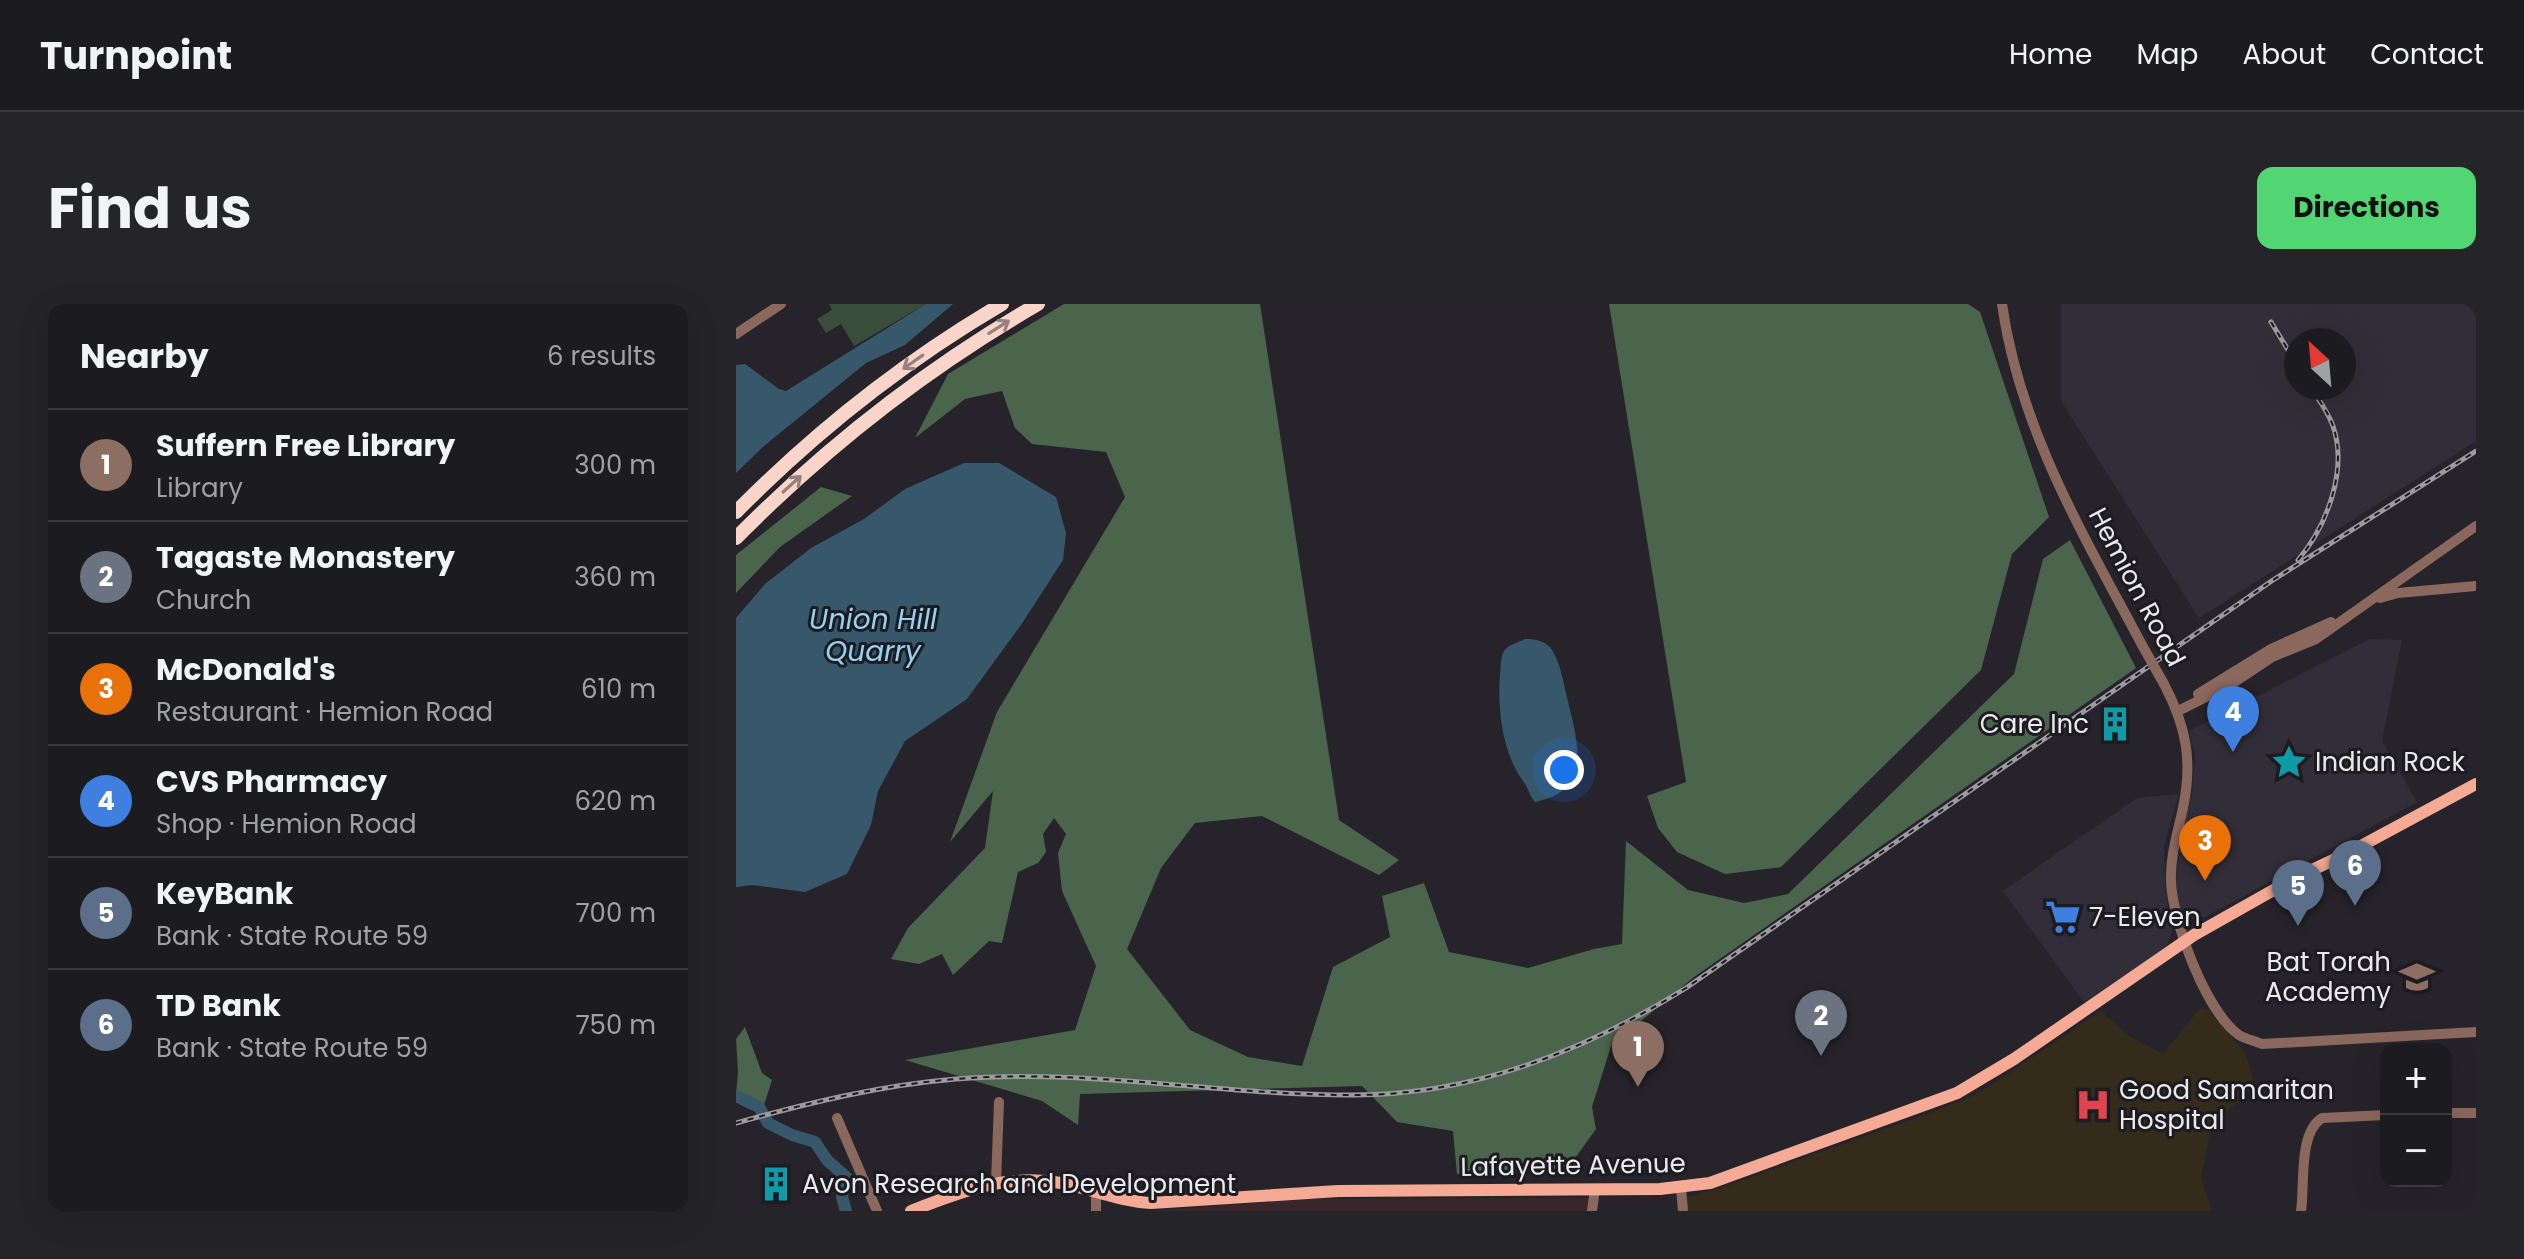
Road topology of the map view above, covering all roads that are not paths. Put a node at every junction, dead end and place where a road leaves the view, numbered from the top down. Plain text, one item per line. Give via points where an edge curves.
1 (781, 304) edge
2 (1002, 304) edge
3 (1038, 304) edge
4 (2002, 304) edge
5 (736, 334) edge
6 (736, 512) edge
7 (2476, 526) edge
8 (736, 538) edge
9 (2414, 571) junction
10 (2476, 586) edge
11 (2426, 590) junction
12 (2371, 601) junction
13 (2178, 711) junction
14 (2476, 784) edge
15 (2184, 943) junction
16 (2476, 1032) edge
17 (999, 1102) dead end
18 (2452, 1113) edge
19 (2476, 1113) edge
20 (2380, 1115) edge
21 (837, 1118) dead end
22 (996, 1182) junction
23 (1681, 1188) junction
24 (1595, 1189) junction
25 (1096, 1193) junction
26 (942, 1206) edge
27 (877, 1211) edge
28 (911, 1211) edge
29 (1096, 1211) edge
30 (1592, 1211) edge
31 (1683, 1211) edge
32 (2301, 1211) edge

1 - 5 street
2 -> 6 highway via 862,400
8 -> 3 highway via 873,414
4 - 13 street, Hemion Road, bridge via 2013,364 2038,442
7 - 9 street
9 - 11 street via 2412,584
9 - 12 street
10 - 11 street
11 - 12 street
12 - 13 street via 2316,639 2272,657
13 - 15 street, Hemion Road via 2188,770 2170,877
14 - 15 main road, Lafayette Avenue via 2293,879
15 - 16 street, Hemion Road via 2225,1021 2252,1041
15 - 23 main road, Lafayette Avenue via 1957,1093 1737,1174
17 - 22 street
18 - 19 street
20 - 32 street via 2322,1118 2314,1123 2304,1162
21 - 27 street
22 - 25 main road, Lafayette Avenue via 1029,1179
22 - 26 main road, Lafayette Avenue
23 - 24 main road, Lafayette Avenue
23 - 31 street
24 - 25 main road, Lafayette Avenue via 1338,1191 1151,1203
24 - 30 street
25 - 29 street
26 - 28 main road, Lafayette Avenue

